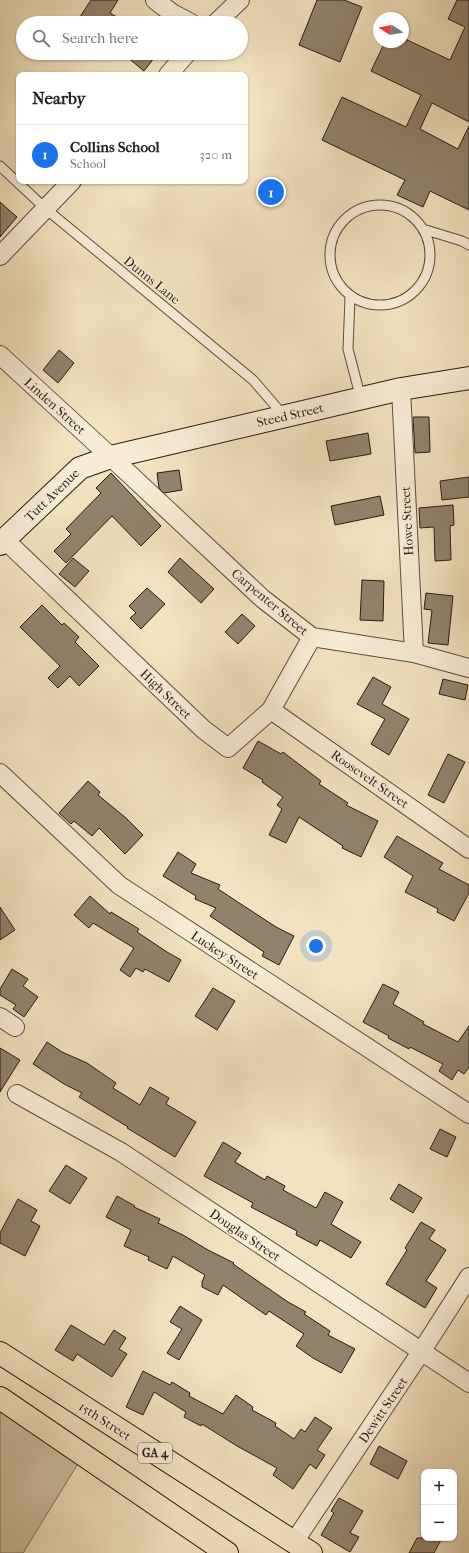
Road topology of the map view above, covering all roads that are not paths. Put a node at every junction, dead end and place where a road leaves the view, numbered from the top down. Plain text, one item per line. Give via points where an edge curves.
1 (155, 0) edge
2 (240, 0) edge
3 (178, 16) edge
4 (223, 16) edge
5 (181, 60) edge
6 (171, 72) edge
7 (0, 166) edge
8 (16, 181) edge
9 (19, 184) edge
10 (69, 184) edge
11 (46, 209) junction
12 (426, 230) junction
13 (469, 245) edge
14 (0, 256) edge
15 (350, 297) junction
16 (0, 355) edge
17 (469, 378) edge
18 (401, 389) junction
19 (361, 399) junction
20 (285, 417) junction
21 (111, 456) junction
22 (2, 542) edge
23 (312, 638) junction
24 (414, 652) junction
25 (469, 668) edge
26 (271, 710) junction
27 (0, 773) edge
28 (469, 849) edge
29 (0, 1017) edge
30 (15, 1027) dead end
31 (17, 1094) dead end
32 (469, 1114) edge
33 (469, 1277) edge
34 (421, 1352) junction
35 (0, 1353) edge
36 (469, 1383) edge
37 (0, 1398) edge
38 (302, 1548) edge
39 (228, 1553) edge

1 - 3 street
2 - 4 street
5 - 6 street
7 - 8 lane, Dunns Lane
9 - 11 lane, Dunns Lane
10 - 11 street
11 - 14 street
11 - 20 lane, Dunns Lane via 254,380
12 - 13 lane
12 - 15 lane via 432,260 422,285 401,302 372,306
12 - 15 lane via 394,204 366,204 351,212 335,230 329,247 335,280
15 - 19 lane via 348,349
16 - 21 street, Linden Street
17 - 18 street, Steed Street
18 - 19 street, Steed Street
18 - 24 street, Howe Street
19 - 20 street, Steed Street
20 - 21 street, Steed Street
21 - 22 street, Tutt Avenue via 80,468
21 - 23 street, Carpenter Street via 262,599
22 - 26 street, High Street via 203,729 228,748
23 - 24 street, Carpenter Street
23 - 26 street, High Street
24 - 25 street, Carpenter Street
26 - 28 street, Roosevelt Street
27 - 32 street, Luckey Street via 119,886
29 - 30 street
31 - 34 street, Douglas Street via 121,1152
33 - 34 street, Dewitt Street
34 - 36 street, Douglas Street
34 - 38 street, Dewitt Street
35 - 38 main road, 15th Street / GA 4
37 - 39 main road

